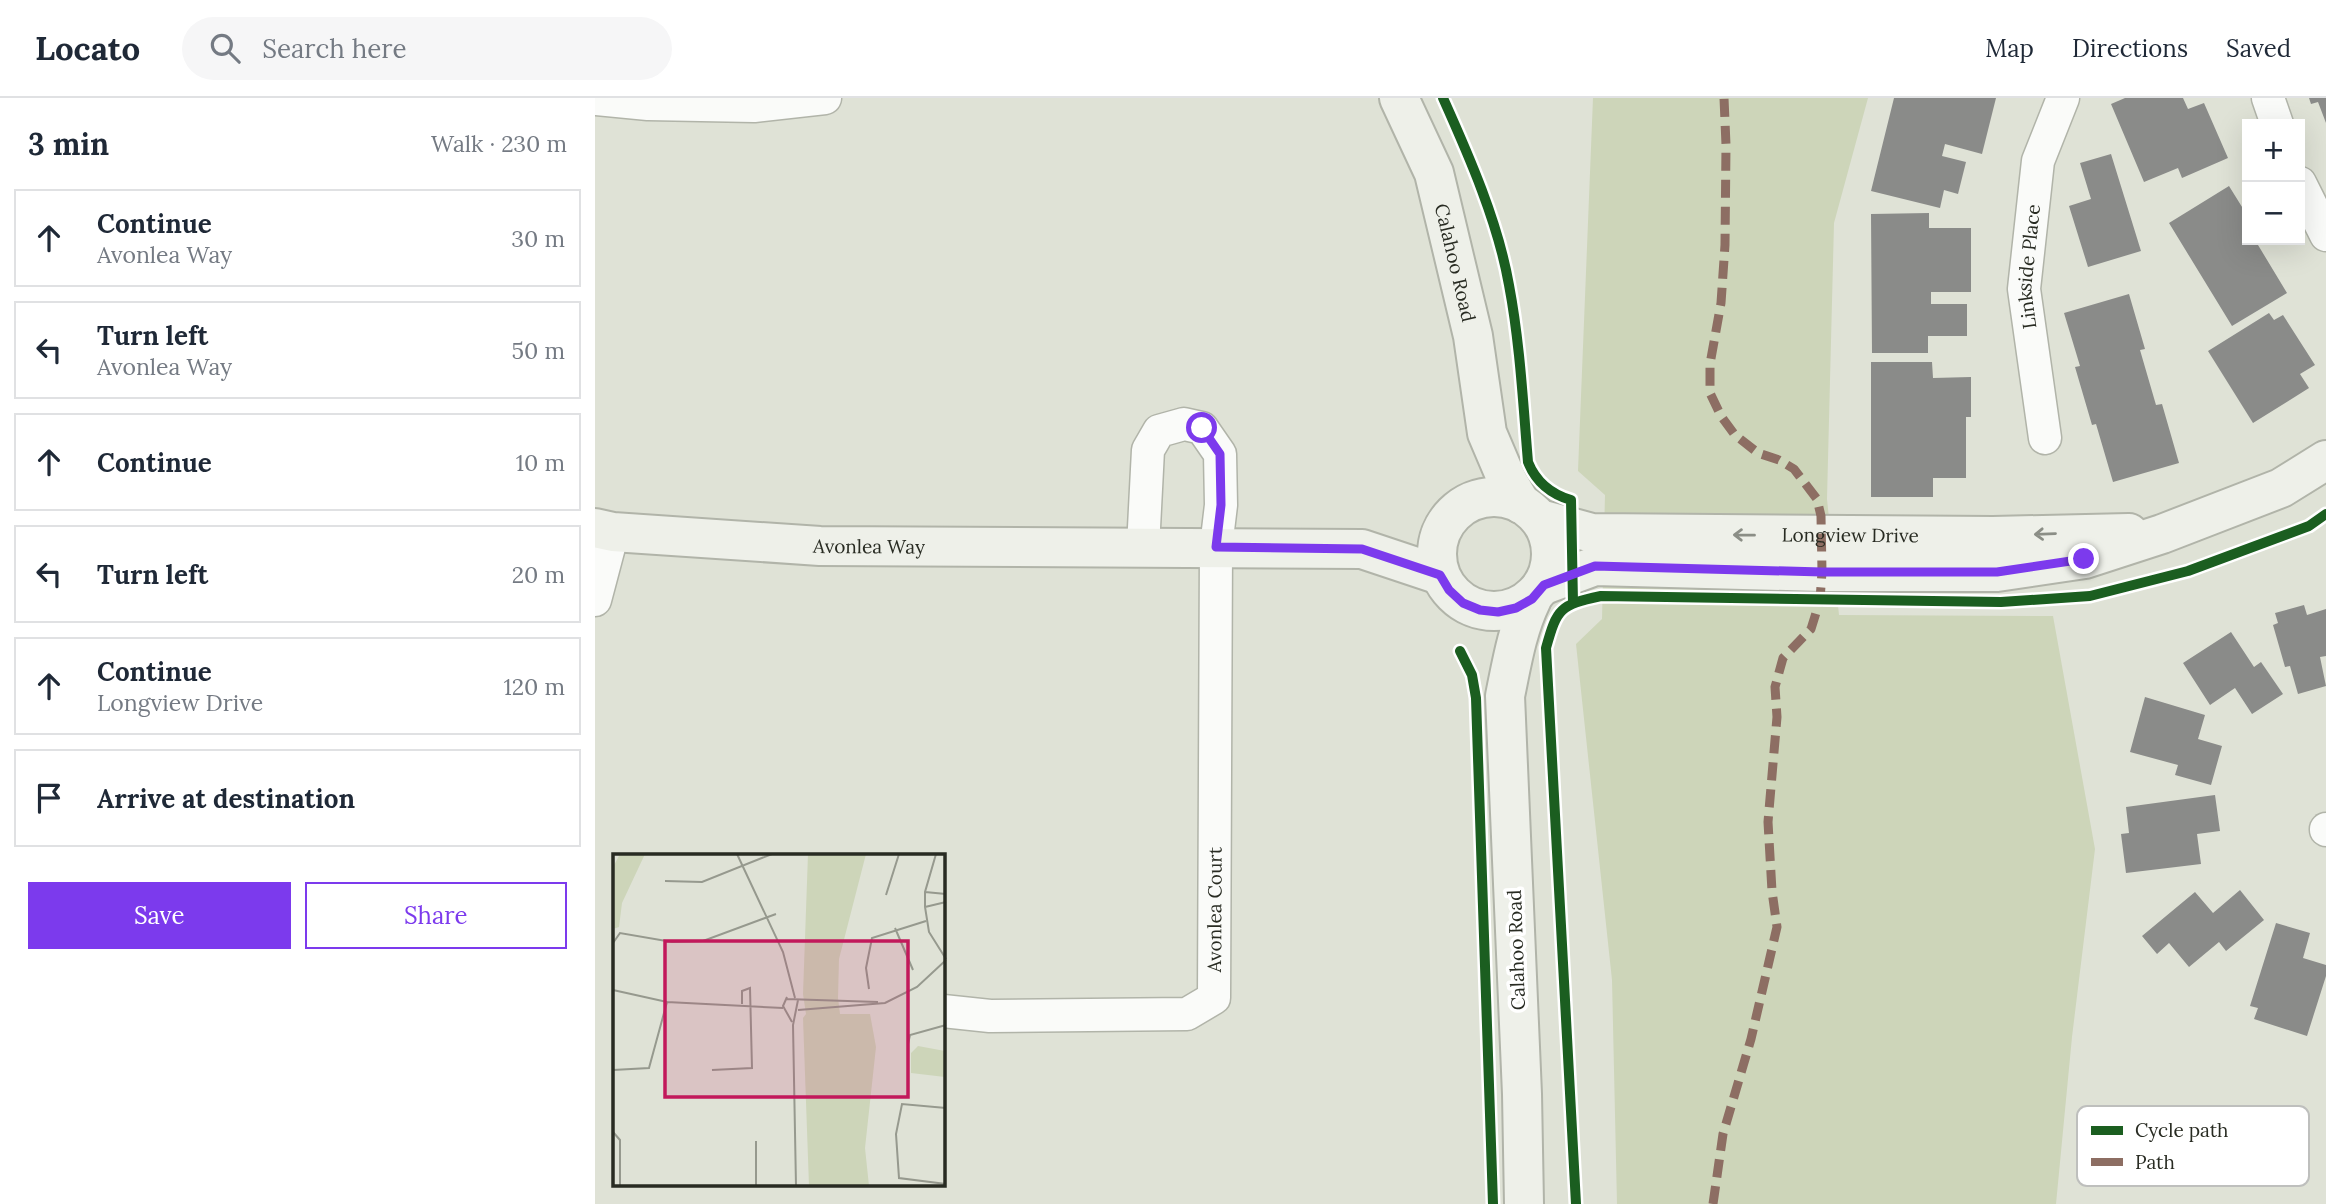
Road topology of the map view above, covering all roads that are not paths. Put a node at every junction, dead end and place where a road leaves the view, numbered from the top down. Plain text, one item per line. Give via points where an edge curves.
1 (825, 98) edge
2 (1399, 98) edge
3 (2063, 98) edge
4 (2268, 98) edge
5 (595, 99) edge
6 (2275, 119) edge
7 (2305, 193) edge
8 (2326, 234) edge
9 (1487, 433) junction
10 (2045, 438) dead end
11 (2326, 460) edge
12 (1531, 511) junction
13 (1453, 515) junction
14 (604, 530) edge
15 (2162, 534) junction
16 (1143, 547) junction
17 (1216, 547) junction
18 (1362, 549) junction
19 (1451, 589) junction
20 (1538, 592) junction
21 (595, 600) edge
22 (1505, 696) junction
23 (945, 1011) edge
24 (1524, 1204) edge

1 - 5 street via 754,106
2 - 9 street, Calahoo Road via 1434,173 1473,336
3 - 10 street, Linkside Place via 2038,160 2024,289
4 - 6 street
7 - 8 street
9 - 12 street, Calahoo Road via 1507,480
9 - 13 street, Calahoo Road via 1475,481
11 - 15 street, Longview Drive via 2281,488
12 - 13 street via 1511,499 1493,496 1475,500
15 -> 12 street, Longview Drive via 1592,533
12 - 20 street via 1549,534 1552,552 1551,569
13 - 18 street, Avonlea Way
13 - 19 street via 1439,538 1437,557
14 - 16 street, Avonlea Way via 820,546
14 - 21 street
15 - 20 street, Longview Drive via 2084,559 1997,572 1595,566
16 - 17 street, Avonlea Way
16 - 17 street via 1148,450 1159,431 1184,424 1202,428 1220,454
17 - 18 street, Avonlea Way
17 - 23 street, Avonlea Court via 1214,998 1188,1014 990,1016
18 - 19 street, Avonlea Way
19 - 20 street via 1480,610 1498,612 1516,608
19 - 22 street, Calahoo Road via 1489,645
20 - 22 street, Calahoo Road via 1522,621
22 - 24 street, Calahoo Road

